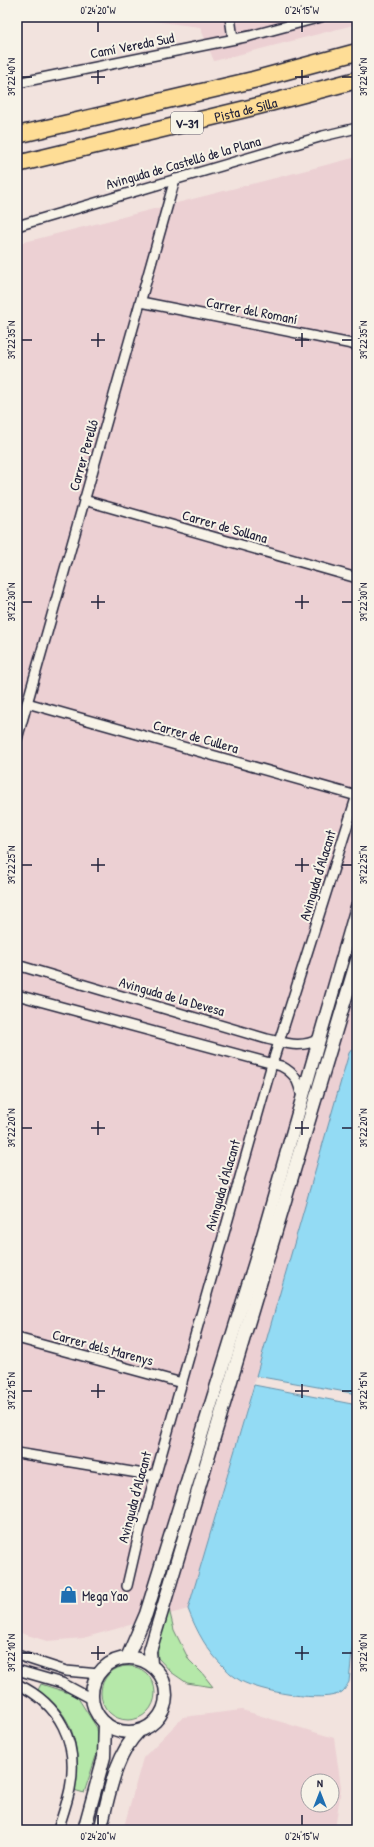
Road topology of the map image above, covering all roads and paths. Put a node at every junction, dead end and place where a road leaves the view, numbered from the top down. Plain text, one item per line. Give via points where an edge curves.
1 (230, 17) edge
2 (321, 17) edge
3 (233, 39) junction
4 (357, 52) edge
5 (357, 80) edge
6 (17, 83) edge
7 (357, 128) edge
8 (17, 135) edge
9 (17, 164) edge
10 (175, 179) junction
11 (17, 226) edge
12 (141, 302) junction
13 (357, 345) edge
14 (84, 500) junction
15 (357, 578) edge
16 (27, 703) junction
17 (17, 738) edge
18 (357, 796) edge
19 (357, 907) edge
20 (357, 960) edge
21 (17, 965) edge
22 (17, 995) edge
23 (319, 1039) junction
24 (280, 1042) junction
25 (272, 1064) junction
26 (302, 1097) junction
27 (17, 1338) edge
28 (182, 1383) junction
29 (17, 1453) edge
30 (156, 1476) junction
31 (127, 1586) dead end
32 (17, 1655) edge
33 (127, 1658) junction
34 (151, 1664) junction
35 (17, 1670) edge
36 (99, 1674) junction
37 (17, 1684) edge
38 (92, 1699) junction
39 (105, 1723) junction
40 (139, 1731) junction
41 (58, 1830) edge
42 (84, 1830) edge
43 (100, 1830) edge

1 - 3 street
2 - 3 street, Camí Vereda Sud
3 - 6 street, Camí Vereda Sud
4 - 8 highway, Pista de Silla / V-31 via 253,80
5 - 9 highway, Pista de Silla / V-31
7 - 10 street, Avinguda de Castelló de la Plana
10 - 11 street, Avinguda de Castelló de la Plana
10 - 12 street, Carrer Perelló
12 - 13 street, Carrer del Romaní
12 - 14 street, Carrer Perelló
14 - 15 street, Carrer de Sollana
14 - 16 street, Carrer Perelló
16 - 17 street, Carrer Perelló
16 - 18 street, Carrer de Cullera
18 - 24 street, Avinguda d'Alacant
19 - 23 main road
20 - 34 main road via 150,1651
21 - 24 street, Avinguda de la Devesa
22 - 25 street
23 - 24 street, Avinguda de la Devesa via 308,1045
23 - 26 main road
24 - 25 street, Avinguda d'Alacant
25 - 26 street via 292,1072
25 - 28 street, Avinguda d'Alacant
26 - 33 main road via 260,1246 146,1614
27 - 28 street, Carrer dels Marenys
28 - 30 street, Avinguda d'Alacant
29 - 30 street
30 - 31 street, Avinguda d'Alacant
32 - 36 street via 66,1671
33 - 34 main road via 140,1659
33 - 36 main road via 111,1662
34 - 40 main road via 162,1676 167,1698 158,1719
35 - 38 street via 62,1683
36 - 38 main road via 94,1681
37 - 41 street via 48,1704 61,1720 70,1740 70,1789
38 - 39 main road via 94,1708
39 - 40 main road via 127,1732
39 - 42 main road via 104,1757
40 - 43 main road via 128,1742 121,1757

